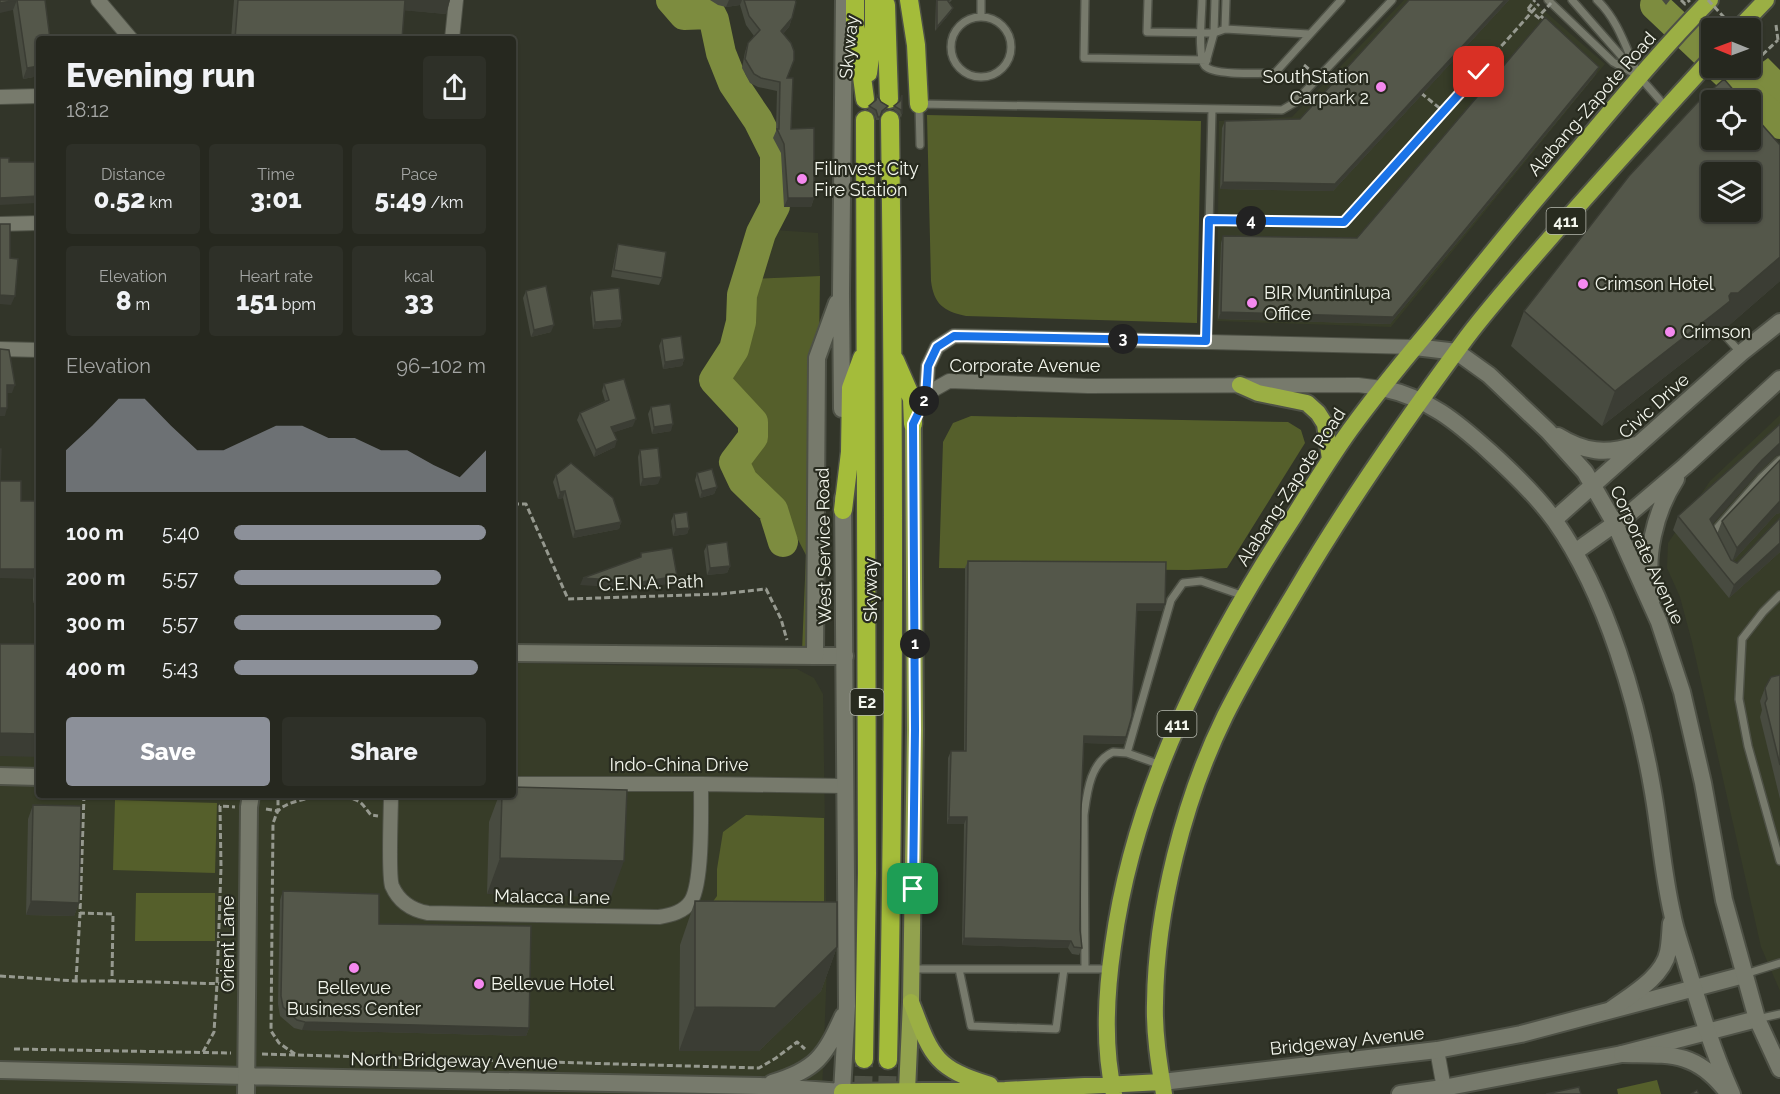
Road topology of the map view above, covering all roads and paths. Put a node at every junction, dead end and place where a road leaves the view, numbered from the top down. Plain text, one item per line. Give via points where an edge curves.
1 (98, 0) edge
2 (456, 0) edge
3 (844, 0) edge
4 (855, 0) edge
5 (874, 0) edge
6 (886, 0) edge
7 (909, 0) edge
8 (981, 0) edge
9 (1085, 0) edge
10 (1148, 0) edge
11 (1202, 0) edge
12 (1215, 0) edge
13 (1226, 0) edge
14 (1341, 0) edge
15 (1392, 0) edge
16 (1535, 0) edge
17 (1543, 0) edge
18 (1572, 0) edge
19 (1597, 0) edge
20 (1766, 0) edge
21 (1682, 1) edge
22 (1550, 2) edge
23 (1702, 3) edge
24 (981, 17) junction
25 (1721, 18) edge
26 (1749, 18) edge
27 (1776, 24) dead end
28 (880, 26) junction
29 (1225, 29) junction
30 (1201, 33) junction
31 (1214, 33) junction
32 (1309, 34) junction
33 (128, 36) edge
34 (452, 36) edge
35 (1779, 41) edge
36 (1761, 56) edge
37 (1205, 62) junction
38 (1701, 70) edge
39 (1640, 78) junction
40 (1418, 90) edge
41 (36, 96) edge
42 (0, 98) edge
43 (889, 99) dead end
44 (920, 104) junction
45 (1666, 107) junction
46 (1212, 110) junction
47 (1443, 111) junction
48 (865, 120) dead end
49 (890, 120) dead end
50 (920, 145) dead end
51 (1209, 220) junction
52 (36, 223) edge
53 (0, 224) edge
54 (841, 294) junction
55 (1780, 322) edge
56 (1722, 332) edge
57 (1206, 341) junction
58 (867, 345) junction
59 (1415, 346) junction
60 (0, 349) edge
61 (36, 350) edge
62 (1457, 351) junction
63 (1741, 353) junction
64 (892, 354) junction
65 (1780, 378) edge
66 (1240, 385) junction
67 (1382, 387) junction
68 (926, 397) junction
69 (1423, 400) junction
70 (913, 424) junction
71 (1548, 431) junction
72 (1642, 443) junction
73 (1330, 459) junction
74 (1778, 462) edge
75 (1685, 466) junction
76 (1780, 473) edge
77 (1593, 486) junction
78 (516, 504) edge
79 (843, 510) junction
80 (1555, 519) junction
81 (1615, 525) junction
82 (1715, 544) edge
83 (1575, 552) junction
84 (1780, 595) edge
85 (1244, 596) junction
86 (1659, 622) junction
87 (516, 653) edge
88 (791, 656) junction
89 (815, 656) junction
90 (845, 656) junction
91 (1127, 753) junction
92 (1161, 765) junction
93 (0, 776) edge
94 (36, 777) edge
95 (516, 784) edge
96 (701, 784) junction
97 (845, 786) junction
98 (84, 798) edge
99 (278, 798) edge
100 (391, 798) edge
101 (250, 801) edge
102 (278, 811) junction
103 (391, 816) junction
104 (75, 845) edge
105 (82, 845) junction
106 (1780, 861) edge
107 (80, 913) junction
108 (1671, 913) junction
109 (1780, 963) edge
110 (912, 969) junction
111 (959, 969) junction
112 (1064, 969) junction
113 (1085, 969) junction
114 (1110, 969) junction
115 (1744, 975) junction
116 (0, 976) edge
117 (76, 981) junction
118 (112, 981) junction
119 (217, 984) junction
120 (247, 984) junction
121 (1694, 989) junction
122 (911, 1002) junction
123 (847, 1006) junction
124 (1612, 1009) junction
125 (1780, 1014) edge
126 (1757, 1019) junction
127 (1707, 1031) junction
128 (797, 1042) dead end
129 (14, 1049) dead end
130 (1437, 1050) junction
131 (203, 1053) junction
132 (247, 1053) junction
133 (1622, 1054) junction
134 (297, 1055) junction
135 (864, 1059) tunnel mouth
136 (888, 1060) tunnel mouth
137 (1780, 1069) edge
138 (0, 1070) edge
139 (246, 1076) junction
140 (760, 1086) junction
141 (1163, 1088) edge
142 (1113, 1089) edge
143 (1005, 1090) junction
144 (1444, 1091) edge
145 (842, 1093) edge
146 (907, 1093) edge
147 (246, 1094) edge
148 (1400, 1094) edge
149 (1730, 1094) edge

1 - 33 street
2 - 34 street
3 - 54 main road, West Service Road
4 - 28 highway, Skyway via 865,99
5 - 28 highway, Skyway
6 - 28 highway, Skyway
7 - 44 highway
8 - 24 lane
9 - 37 lane via 1084,58
10 - 30 lane via 1147,32
11 - 30 lane
12 - 31 lane
13 - 29 lane
14 - 32 lane
15 - 46 lane via 1294,103 1281,110
16 - 22 path, bridge via 1528,9 1550,26 1540,15
17 - 47 path
18 - 39 lane
19 - 39 lane via 1618,27
20 - 26 highway
21 - 23 path, bridge
22 - 39 lane via 1613,62
23 - 25 path, bridge
23 - 39 highway, Alabang-Zapote Road / 411
24 - 24 lane via 962,24 951,47 958,66 981,77 994,75 1004,67 1011,50 1004,27
27 - 35 path
28 - 43 highway, Skyway
29 - 31 lane
29 - 32 lane
30 - 31 lane
30 - 37 lane
31 - 37 lane
32 - 37 lane via 1275,73 1217,72
35 - 36 path
38 - 45 highway, 411
39 - 45 lane
39 - 59 highway, Alabang-Zapote Road / 411 via 1490,252
40 - 47 path
41 - 42 street
44 - 46 lane
44 - 50 lane
45 - 62 highway, 411 via 1533,257
46 - 51 lane
47 - 51 path via 1344,222
48 - 58 highway, Skyway / E2
49 - 64 highway, Skyway / E2
51 - 57 lane
52 - 53 street
54 - 79 main road, West Service Road
54 - 89 main road via 817,358
55 - 63 main road, Civic Drive
56 - 63 lane
57 - 59 street, Corporate Avenue
57 - 68 street, Corporate Avenue via 954,336 937,347 928,366
58 - 79 highway via 851,388 850,452
58 - 135 highway, Skyway / E2
59 - 62 main road, Corporate Avenue
59 - 67 highway, Alabang-Zapote Road / 411
60 - 61 street
62 - 69 highway, 411
62 - 71 main road, Corporate Avenue via 1489,375
63 - 72 main road, Civic Drive
64 - 70 highway, E2 via 912,399
64 - 136 highway, Skyway / E2 via 893,867
65 - 75 main road
66 - 67 street, Corporate Avenue
66 - 68 street, Corporate Avenue via 1088,386 949,381
66 - 73 highway via 1258,393 1307,403 1325,424
67 - 69 main road, Corporate Avenue
67 - 73 highway, Alabang-Zapote Road / 411
68 - 70 street, Corporate Avenue
69 - 80 main road, Corporate Avenue via 1486,448
69 - 141 highway, 411 via 1321,548 1268,638 1224,717 1192,795 1166,899 1158,954 1155,1005
70 - 110 main road
71 - 72 main road via 1600,453
71 - 77 main road, Corporate Avenue
72 - 77 main road, Civic Drive
73 - 85 highway, Alabang-Zapote Road / 411
74 - 76 lane
74 - 82 lane via 1710,534
75 - 81 main road
75 - 86 main road via 1660,510 1653,534 1651,583
77 - 80 main road, Civic Drive
77 - 81 main road, Corporate Avenue
78 - 88 path, C.E.N.A. Path via 526,504 568,599 766,589 781,619
79 - 90 main road, West Service Road
80 - 83 main road, Corporate Avenue
81 - 83 main road
81 - 86 main road, Corporate Avenue
83 - 108 main road, Corporate Avenue via 1592,584 1635,708
84 - 106 lane via 1742,639 1739,699
85 - 91 lane via 1201,580 1183,583 1171,600
85 - 92 highway, Alabang-Zapote Road / 411 via 1180,716
86 - 115 main road, Corporate Avenue via 1682,692 1724,900
87 - 88 main road
88 - 89 main road
89 - 90 main road
90 - 97 main road, West Service Road
91 - 92 lane
91 - 113 lane via 1113,752 1098,763 1087,794
92 - 114 highway, Alabang-Zapote Road / 411 via 1131,852
93 - 94 main road
95 - 96 street, Indo-China Drive
96 - 97 street, Indo-China Drive
96 - 103 street, Malacca Lane via 697,886 690,902 674,915 659,917 413,910 391,884
97 - 123 main road, West Service Road
98 - 105 path
99 - 102 path
100 - 103 street, Malacca Lane
101 - 102 path
101 - 119 path via 220,807
101 - 120 main road, Orient Lane
102 - 103 path via 306,798 346,798 358,801 371,815
102 - 134 path via 273,823 270,1018 274,1038
104 - 105 path
105 - 107 path
107 - 117 path
107 - 118 path via 113,915
108 - 121 main road, Corporate Avenue
108 - 124 main road via 1668,954 1660,969
109 - 115 lane, Bridgeway Avenue
110 - 111 lane
110 - 122 main road
111 - 112 lane
111 - 112 lane via 970,1026 1056,1029
112 - 113 lane
113 - 114 lane
114 - 142 highway, Alabang-Zapote Road / 411 via 1107,1017
115 - 121 main road, Bridgeway Avenue
115 - 126 main road, Corporate Avenue
116 - 117 path
117 - 118 path
118 - 119 path
119 - 120 path
119 - 131 path via 214,1032
120 - 132 main road, Orient Lane
121 - 124 main road, Bridgeway Avenue
121 - 127 main road, Corporate Avenue
122 - 143 highway via 927,1045 939,1061 969,1079
122 - 146 main road
123 - 140 main road via 830,1046 817,1061 793,1077
123 - 145 main road, West Service Road
124 - 130 main road, Bridgeway Avenue via 1521,1034
125 - 126 lane
126 - 127 main road
126 - 137 main road, Corporate Avenue
127 - 133 main road
127 - 149 main road, Corporate Avenue
128 - 134 path via 759,1068
129 - 131 path
130 - 141 main road, Bridgeway Avenue
130 - 144 street
131 - 132 path
132 - 134 path
132 - 139 main road, Orient Lane
133 - 144 main road
133 - 149 main road via 1671,1055 1693,1061
138 - 139 main road, North Bridgeway Avenue
139 - 140 main road, North Bridgeway Avenue
139 - 147 main road, Orient Lane
140 - 145 main road, North Bridgeway Avenue
141 - 142 highway, Bridgeway Avenue
142 - 143 highway, Bridgeway Avenue
143 - 146 highway, Bridgeway Avenue
144 - 148 main road
145 - 146 highway, North Bridgeway Avenue

